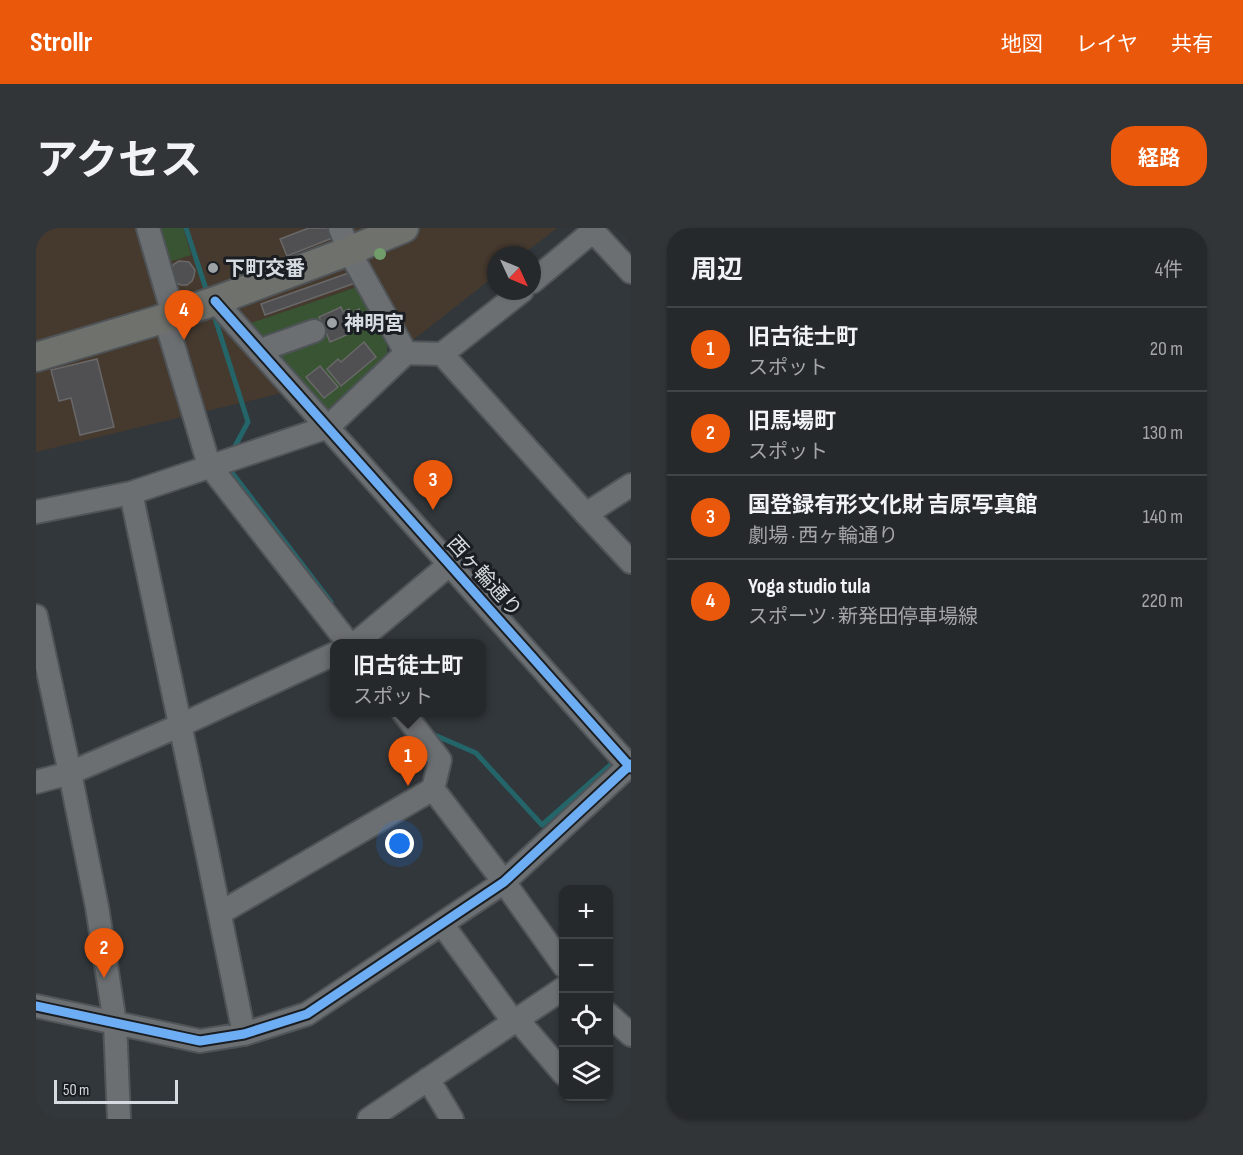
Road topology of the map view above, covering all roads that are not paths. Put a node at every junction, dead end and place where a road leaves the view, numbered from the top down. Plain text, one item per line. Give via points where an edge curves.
1 (148, 228) edge
2 (404, 228) edge
3 (345, 239) edge
4 (631, 272) edge
5 (541, 274) edge
6 (510, 300) edge
7 (215, 301) junction
8 (169, 316) junction
9 (314, 331) dead end
10 (269, 347) dead end
11 (406, 352) junction
12 (441, 354) junction
13 (36, 357) edge
14 (328, 427) junction
15 (209, 465) junction
16 (631, 485) edge
17 (130, 493) junction
18 (36, 512) edge
19 (586, 514) junction
20 (631, 561) edge
21 (450, 564) junction
22 (36, 616) edge
23 (345, 639) edge
24 (361, 639) edge
25 (330, 656) edge
26 (408, 717) edge
27 (181, 725) junction
28 (630, 766) edge
29 (70, 773) junction
30 (36, 782) edge
31 (433, 789) junction
32 (504, 882) junction
33 (220, 913) junction
34 (442, 924) junction
35 (559, 959) edge
36 (559, 991) edge
37 (36, 1006) edge
38 (613, 1018) edge
39 (515, 1020) junction
40 (115, 1023) junction
41 (244, 1034) junction
42 (631, 1035) edge
43 (559, 1068) edge
44 (428, 1079) junction
45 (397, 1111) edge
46 (119, 1119) edge
47 (369, 1119) edge
48 (452, 1119) edge

1 - 8 street
2 - 3 main road
3 - 7 main road
3 - 11 street
4 - 5 street via 593,231
6 - 12 street
7 - 8 main road
7 - 14 street, 西ヶ輪通り
8 - 13 main road
8 - 15 street
9 - 10 street
11 - 12 street
11 - 14 street
12 - 19 street
14 - 15 street
14 - 21 street, 西ヶ輪通り
15 - 17 street
15 - 23 street
16 - 19 street
17 - 18 street
17 - 27 street
19 - 20 street
21 - 24 street
21 - 28 street, 西ヶ輪通り
22 - 29 street
25 - 27 street
26 - 31 street via 441,760
27 - 29 street
27 - 33 street
28 - 32 street
29 - 30 street
29 - 40 street
31 - 32 street
31 - 33 street
32 - 34 street
32 - 35 street
33 - 41 street
34 - 39 street
34 - 41 street via 307,1014
36 - 39 street
37 - 40 street
38 - 42 street
39 - 43 street
39 - 44 street
40 - 41 street via 200,1041
40 - 46 street
44 - 45 street
44 - 48 street
45 - 47 street

